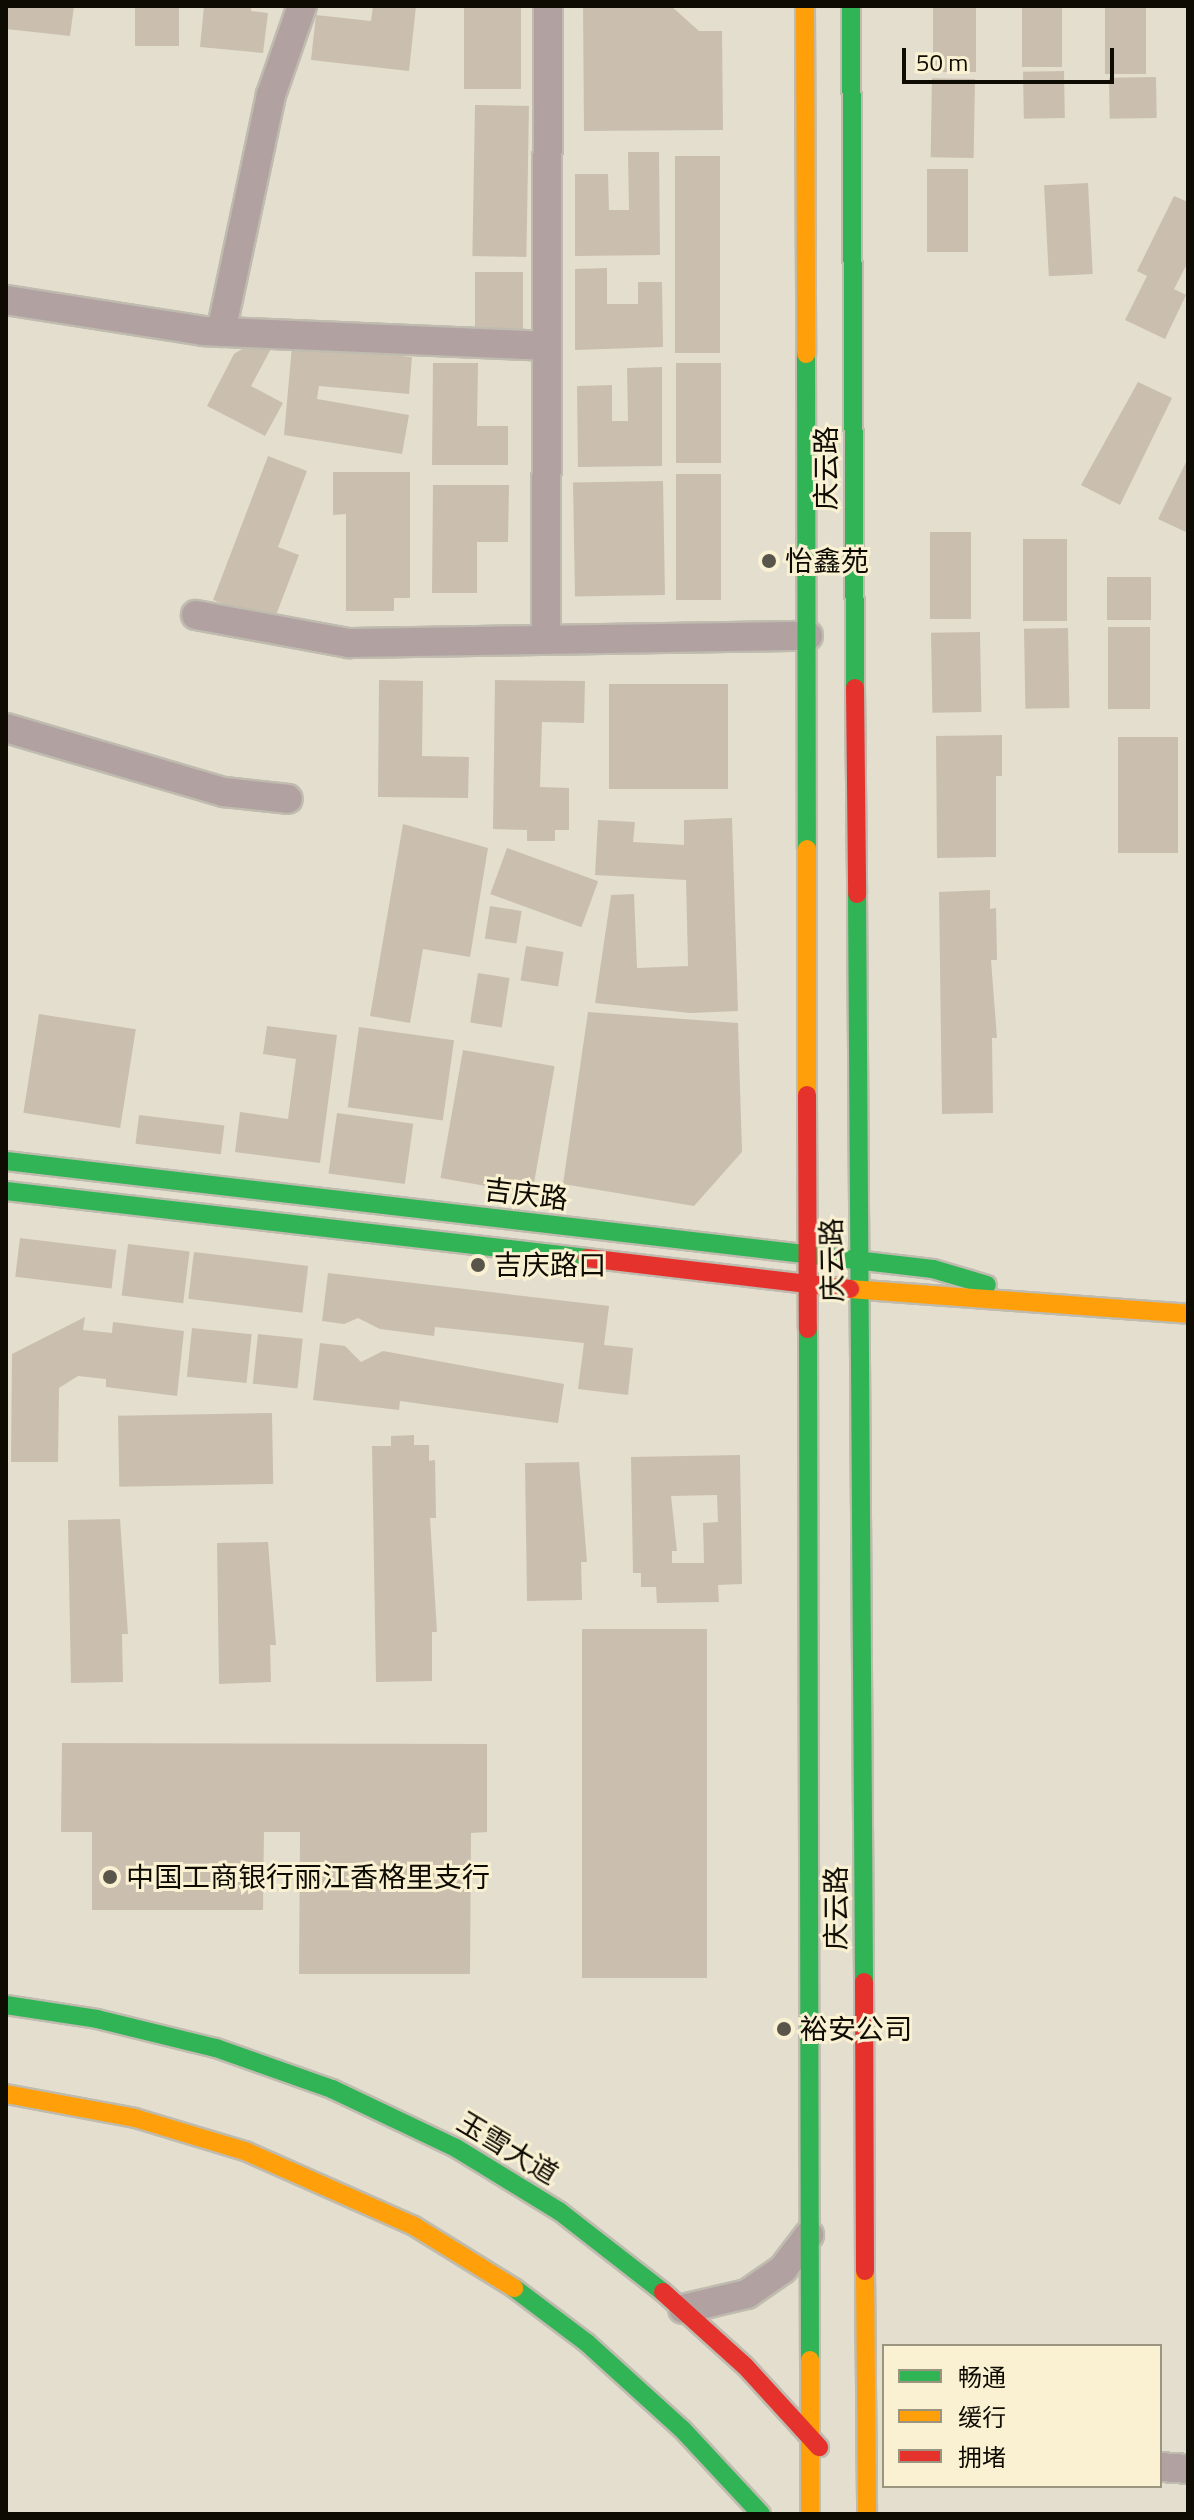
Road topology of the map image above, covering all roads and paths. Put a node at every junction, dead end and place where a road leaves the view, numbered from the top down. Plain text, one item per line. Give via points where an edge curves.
1 (302, 6) edge
2 (548, 6) edge
3 (805, 6) edge
4 (851, 6) edge
5 (6, 300) edge
6 (221, 332) junction
7 (547, 346) junction
8 (196, 615) dead end
9 (808, 636) junction
10 (546, 639) junction
11 (6, 728) edge
12 (288, 799) dead end
13 (6, 1161) edge
14 (6, 1191) edge
15 (808, 1255) junction
16 (860, 1260) junction
17 (807, 1284) junction
18 (860, 1290) junction
19 (1037, 1299) junction
20 (1188, 1314) edge
21 (6, 2005) edge
22 (6, 2094) edge
23 (809, 2235) junction
24 (683, 2309) junction
25 (810, 2437) junction
26 (875, 2452) edge
27 (829, 2457) dead end
28 (1162, 2467) edge
29 (1188, 2469) edge
30 (848, 2478) dead end
31 (867, 2506) edge
32 (761, 2514) edge
33 (810, 2514) edge
34 (881, 2514) edge

1 - 6 street via 271,95
2 - 7 street
3 - 9 main road, 庆云路
4 - 16 main road, 庆云路
5 - 6 street
6 - 7 street
7 - 10 street
8 - 10 street via 349,643
9 - 10 street
9 - 15 main road, 庆云路
11 - 12 street via 224,792
13 - 15 main road, 吉庆路
14 - 17 main road, 吉庆路
15 - 16 main road, 吉庆路
15 - 17 main road, 庆云路
16 - 18 main road, 庆云路
16 - 19 main road, 吉庆路 via 933,1269
17 - 18 main road, 吉庆路
17 - 23 main road, 庆云路
18 - 19 main road, 吉庆路 via 929,1298
18 - 26 main road, 庆云路
19 - 20 main road, 吉庆路
21 - 24 main road, 玉雪大道 via 97,2019 216,2048 395,2117 559,2211
22 - 32 main road via 135,2118 245,2151 414,2226 510,2285 587,2343 682,2429
23 - 24 street via 783,2269 747,2294
23 - 25 main road, 庆云路
24 - 25 main road, 玉雪大道
25 - 27 main road, 玉雪大道
25 - 33 main road, 庆云路
26 - 31 main road, 庆云路
28 - 29 street
30 - 31 main road
31 - 34 main road

